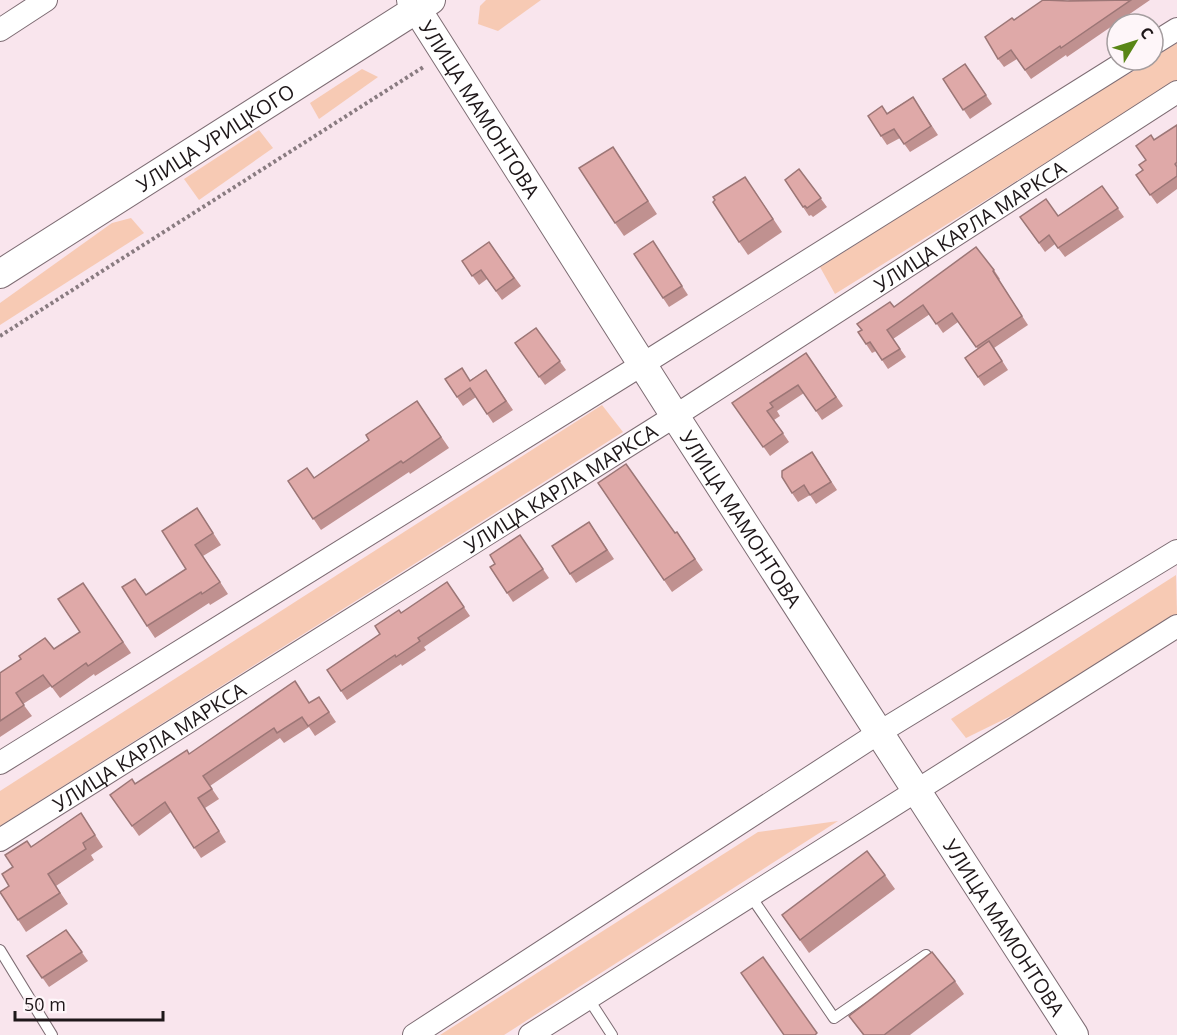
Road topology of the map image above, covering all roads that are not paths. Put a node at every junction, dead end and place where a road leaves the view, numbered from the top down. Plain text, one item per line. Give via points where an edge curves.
1 (46, 0) edge
2 (420, 3) edge
3 (0, 30) edge
4 (1109, 72) edge
5 (1177, 92) edge
6 (0, 274) edge
7 (643, 364) junction
8 (675, 416) junction
9 (1177, 552) edge
10 (1177, 626) edge
11 (880, 732) junction
12 (0, 762) edge
13 (916, 790) junction
14 (0, 840) edge
15 (750, 895) junction
16 (0, 950) edge
17 (926, 955) edge
18 (588, 998) junction
19 (52, 1035) edge
20 (414, 1035) edge
21 (530, 1035) edge
22 (612, 1035) edge
23 (1074, 1035) edge

1 - 3 street
2 - 6 street, УЛИЦА УРИЦКОГО
2 - 7 street, УЛИЦА МАМОНТОВА via 445,53
4 - 7 street
5 - 8 street, УЛИЦА КАРЛА МАРКСА
7 - 8 street, УЛИЦА МАМОНТОВА
7 - 12 street
8 - 11 street, УЛИЦА МАМОНТОВА
8 - 14 street, УЛИЦА КАРЛА МАРКСА
9 - 11 street
10 - 13 street
11 - 13 street, УЛИЦА МАМОНТОВА
11 - 20 street
13 - 15 street
13 - 23 street, УЛИЦА МАМОНТОВА
15 - 17 lane via 834,1018
15 - 18 street
16 - 19 lane
18 - 21 street
18 - 22 lane

